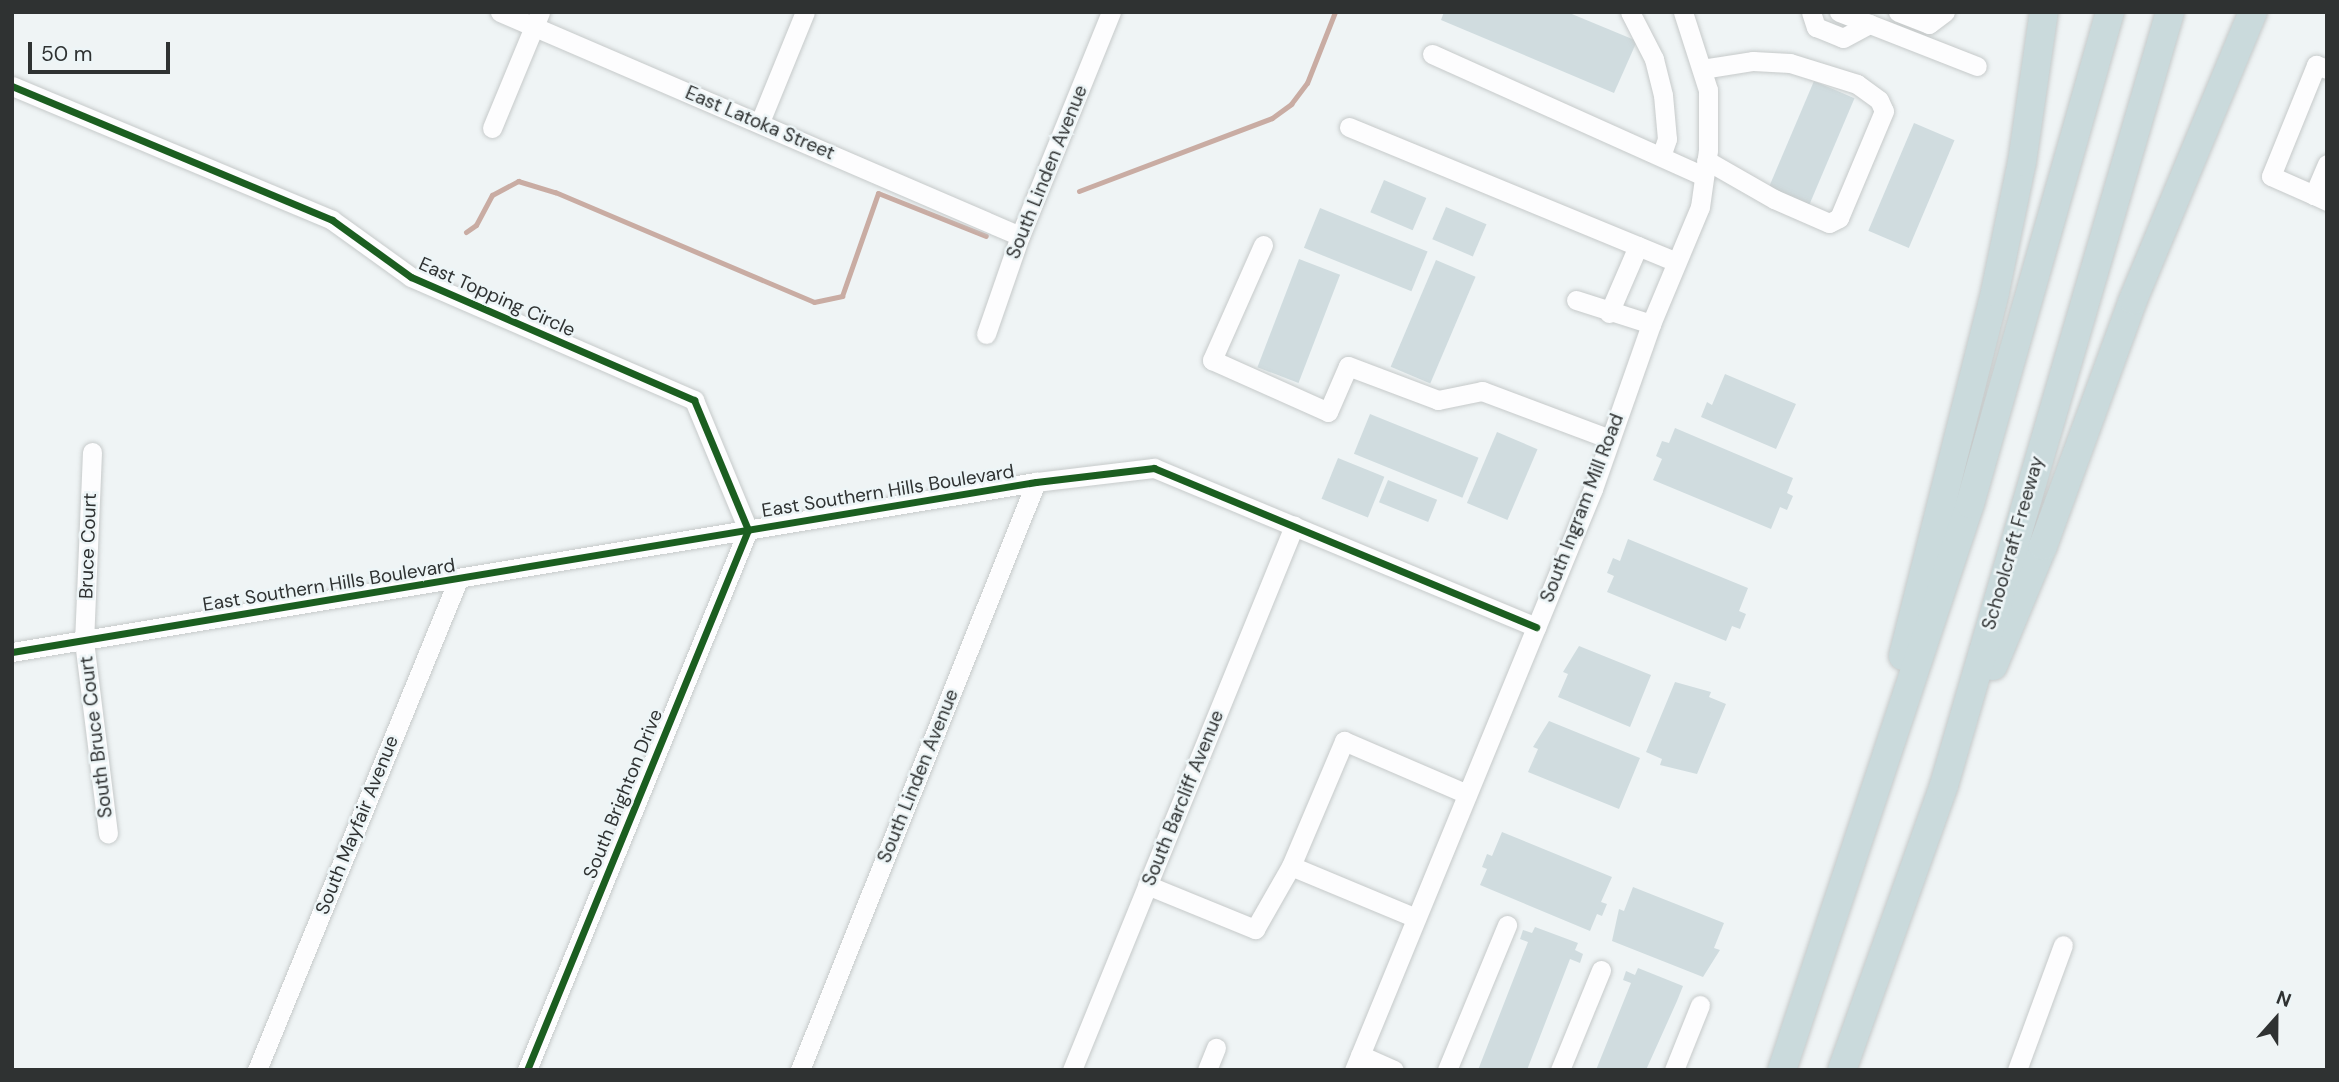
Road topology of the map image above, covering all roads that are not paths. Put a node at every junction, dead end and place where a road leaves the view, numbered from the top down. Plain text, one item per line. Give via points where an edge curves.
1 (500, 12) edge
2 (805, 12) edge
3 (1111, 12) edge
4 (1630, 12) edge
5 (1683, 12) edge
6 (1811, 12) edge
7 (1898, 12) edge
8 (1945, 12) edge
9 (2044, 12) edge
10 (2110, 12) edge
11 (2170, 12) edge
12 (2253, 12) edge
13 (1845, 13) edge
14 (537, 20) edge
15 (1869, 24) junction
16 (1432, 54) dead end
17 (1977, 66) dead end
18 (1702, 69) junction
19 (2327, 69) edge
20 (12, 86) edge
21 (761, 122) junction
22 (1349, 127) dead end
23 (492, 128) dead end
24 (1661, 156) junction
25 (2327, 163) edge
26 (1705, 168) junction
27 (2320, 198) edge
28 (1020, 236) junction
29 (1263, 245) dead end
30 (1639, 246) junction
31 (1675, 262) junction
32 (1576, 300) dead end
33 (1609, 313) junction
34 (1651, 324) junction
35 (986, 334) dead end
36 (1610, 439) junction
37 (92, 452) dead end
38 (1036, 482) junction
39 (1294, 526) junction
40 (748, 530) junction
41 (458, 580) junction
42 (1535, 627) junction
43 (84, 641) junction
44 (12, 652) edge
45 (1944, 785) junction
46 (1467, 794) junction
47 (108, 834) dead end
48 (1857, 853) junction
49 (1291, 866) junction
50 (1147, 885) junction
51 (1416, 918) junction
52 (1507, 925) dead end
53 (2063, 945) dead end
54 (1601, 970) dead end
55 (1700, 1006) dead end
56 (1216, 1048) dead end
57 (1357, 1062) edge
58 (257, 1070) edge
59 (527, 1070) edge
60 (800, 1070) edge
61 (1072, 1070) edge
62 (1207, 1070) edge
63 (1394, 1070) edge
64 (1447, 1070) edge
65 (1560, 1070) edge
66 (1674, 1070) edge
67 (1782, 1070) edge
68 (1842, 1070) edge
69 (2017, 1070) edge

1 - 14 street, East Latoka Street
2 - 21 street
3 - 28 street, South Linden Avenue
4 - 24 street via 1654,59 1663,95 1667,139
5 - 18 street, South Ingram Mill Road
6 - 15 street via 1816,27 1843,38
7 - 8 street via 1929,24
9 - 48 highway via 2022,162 1995,292
10 - 48 highway via 1970,504
11 - 45 highway, Schoolcraft Freeway
12 - 45 highway via 2133,300 2043,546
13 - 15 street
14 - 21 street, East Latoka Street
14 - 23 street
15 - 17 street
16 - 24 street
18 - 26 street, South Ingram Mill Road via 1708,90
18 - 26 street via 1753,61 1790,63 1857,84 1879,100 1884,111 1839,218 1829,223
19 - 27 street via 2316,65 2271,176
20 - 40 street, East Topping Circle via 332,220 411,277 694,400
21 - 28 street, East Latoka Street
22 - 30 street
24 - 26 street
25 - 27 street
26 - 31 street, South Ingram Mill Road via 1700,207
28 - 35 street, South Linden Avenue
29 - 36 street via 1212,359 1328,412 1348,366 1438,400 1482,391
30 - 31 street
30 - 33 street
31 - 34 street, South Ingram Mill Road
32 - 33 street
33 - 34 street
34 - 36 street, South Ingram Mill Road
36 - 42 street, South Ingram Mill Road
37 - 43 street, Bruce Court
38 - 39 street, East Southern Hills Boulevard via 1154,468
38 - 40 street, East Southern Hills Boulevard
38 - 60 street, South Linden Avenue
39 - 42 street, East Southern Hills Boulevard
39 - 50 street, South Barcliff Avenue
40 - 41 street, East Southern Hills Boulevard
40 - 59 street, South Brighton Drive
41 - 43 street, East Southern Hills Boulevard
41 - 58 street, South Mayfair Avenue
42 - 46 street, South Ingram Mill Road
43 - 44 street, East Southern Hills Boulevard
43 - 47 street, South Bruce Court
45 - 68 highway, Schoolcraft Freeway
46 - 49 street via 1344,741
46 - 51 street, South Ingram Mill Road
48 - 67 highway
49 - 50 street via 1255,929
49 - 51 street
50 - 61 street, South Barcliff Avenue
51 - 57 street, South Ingram Mill Road
52 - 64 street
53 - 69 street
54 - 65 street
55 - 66 street
56 - 62 street
57 - 63 street

